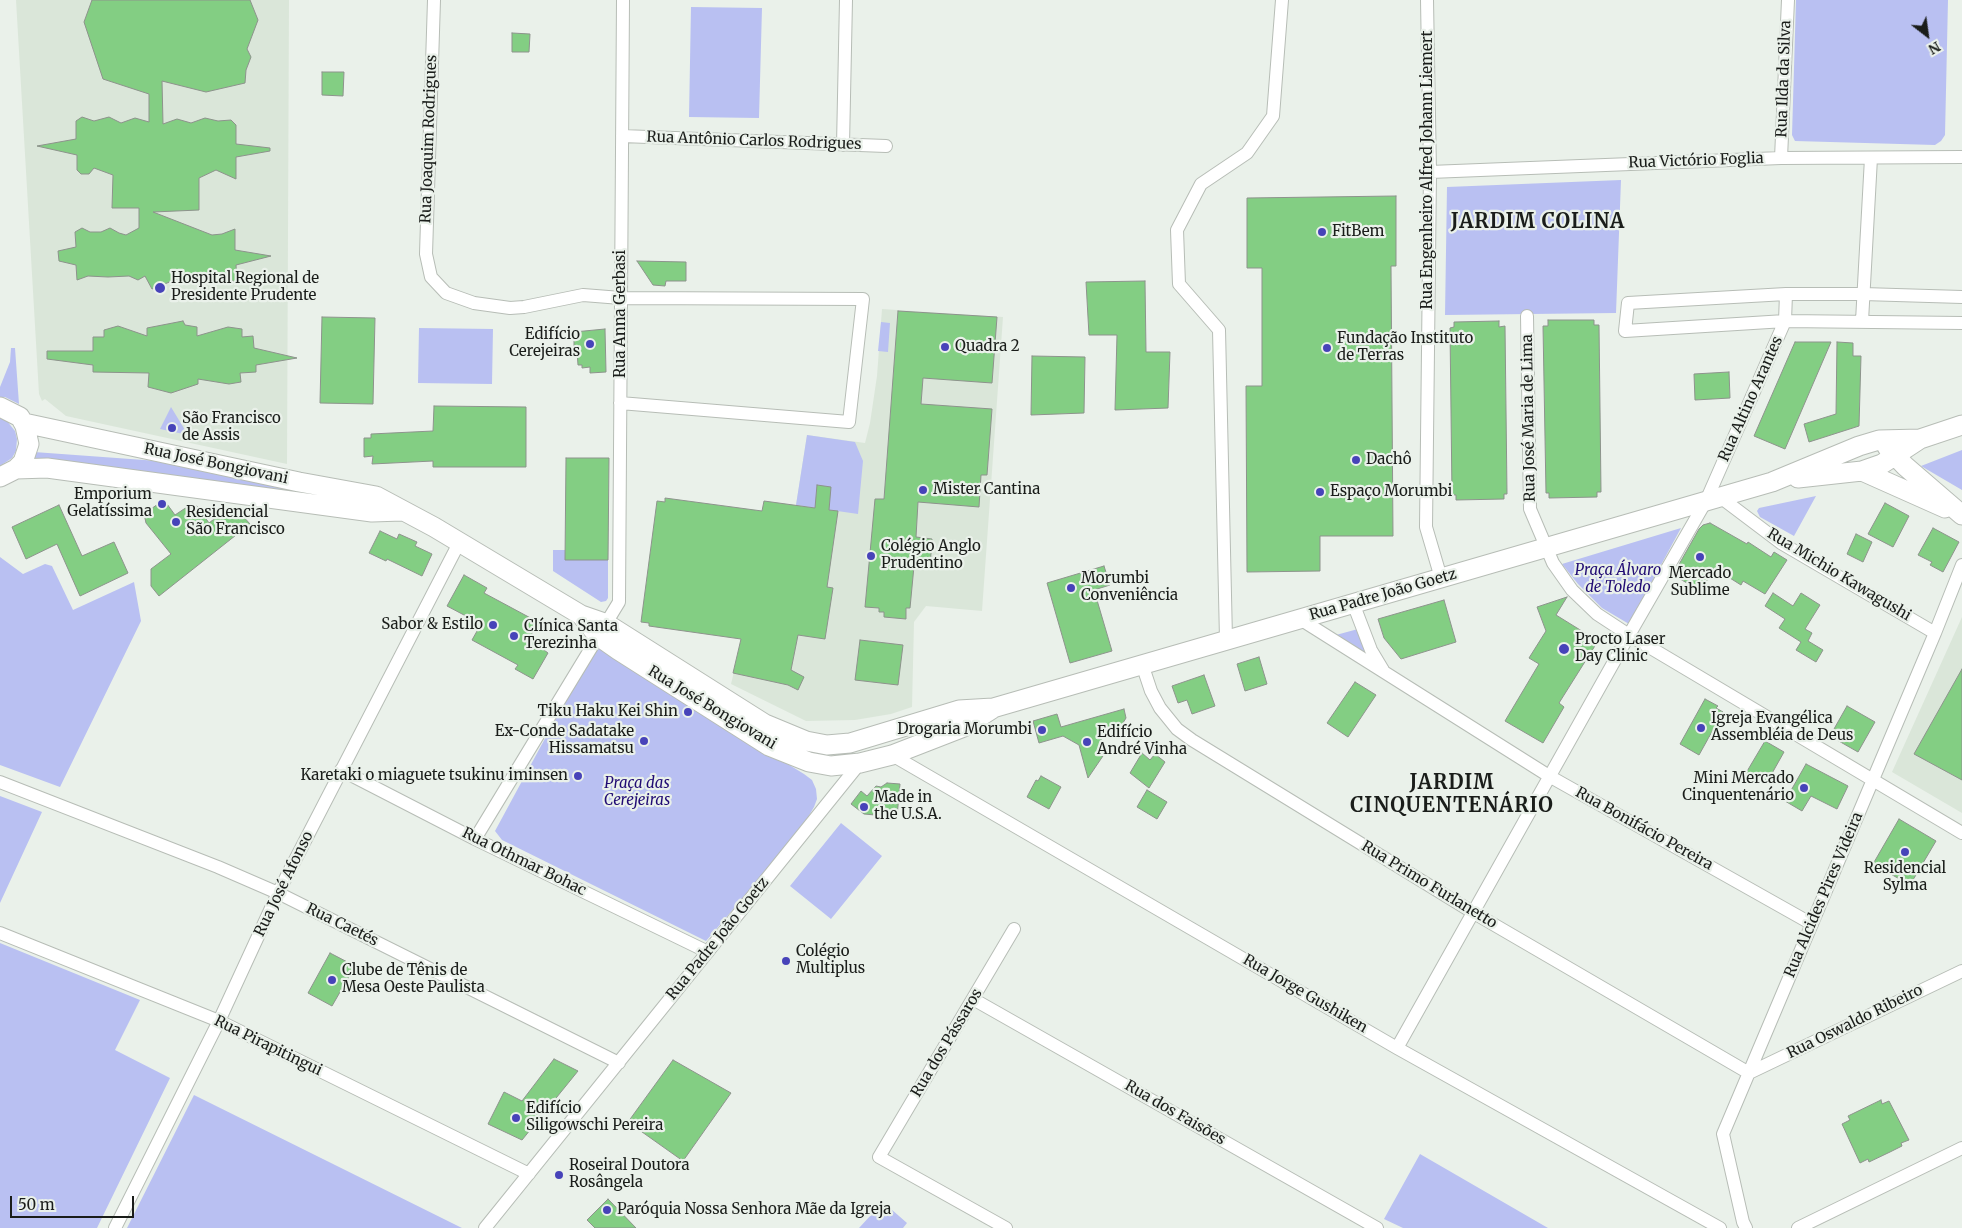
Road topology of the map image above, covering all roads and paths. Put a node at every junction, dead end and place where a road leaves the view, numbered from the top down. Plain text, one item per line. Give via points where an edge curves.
1 (434, 0) edge
2 (623, 0) edge
3 (846, 0) edge
4 (1282, 0) edge
5 (1427, 0) edge
6 (1788, 0) edge
7 (622, 136) junction
8 (843, 145) junction
9 (886, 146) dead end
10 (1962, 150) edge
11 (1962, 157) edge
12 (1781, 158) junction
13 (1871, 158) junction
14 (1430, 172) junction
15 (1786, 294) junction
16 (1864, 294) junction
17 (1962, 297) edge
18 (621, 298) junction
19 (1527, 316) dead end
20 (1785, 321) junction
21 (1862, 321) junction
22 (1962, 323) edge
23 (620, 402) junction
24 (0, 407) edge
25 (24, 423) junction
26 (1962, 425) edge
27 (1920, 439) junction
28 (1879, 440) junction
29 (1858, 446) junction
30 (1895, 456) junction
31 (1862, 471) junction
32 (6, 478) edge
33 (1772, 482) junction
34 (1713, 499) junction
35 (406, 511) junction
36 (1962, 515) edge
37 (459, 543) junction
38 (1547, 547) junction
39 (1962, 565) edge
40 (1441, 578) junction
41 (1353, 603) junction
42 (1300, 619) junction
43 (602, 630) junction
44 (1935, 633) junction
45 (1629, 635) junction
46 (1226, 639) junction
47 (1142, 664) junction
48 (1385, 672) junction
49 (993, 708) junction
50 (806, 741) joint
51 (892, 755) junction
52 (860, 763) junction
53 (341, 770) junction
54 (1550, 776) junction
55 (1873, 779) junction
56 (0, 782) edge
57 (1962, 833) edge
58 (475, 838) junction
59 (278, 893) junction
60 (1474, 913) junction
61 (1812, 924) junction
62 (1014, 929) dead end
63 (0, 933) edge
64 (708, 952) junction
65 (1962, 971) edge
66 (973, 999) junction
67 (219, 1021) junction
68 (1398, 1048) junction
69 (619, 1063) junction
70 (1749, 1073) junction
71 (1962, 1148) edge
72 (529, 1174) junction
73 (115, 1228) edge
74 (485, 1228) edge
75 (1006, 1228) edge
76 (1377, 1228) edge
77 (1720, 1228) edge
78 (1746, 1228) edge
79 (1798, 1228) edge

1 - 18 street, Rua Joaquim Rodrigues via 426,254 431,277 446,293 510,308 583,295
2 - 7 street, Rua Anna Gerbasi
3 - 8 street
4 - 46 street via 1273,116 1247,154 1201,184 1177,230 1179,284 1218,330
5 - 14 street, Rua Engenheiro Alfred Johann Liemert
6 - 12 street, Rua Ilda da Silva
7 - 8 street, Rua Antônio Carlos Rodrigues
7 - 18 street, Rua Anna Gerbasi
8 - 9 street, Rua Antônio Carlos Rodrigues
10 - 11 street
11 - 13 street, Rua Victório Foglia
12 - 13 street, Rua Victório Foglia
12 - 14 street, Rua Victório Foglia
13 - 16 street
14 - 40 street, Rua Engenheiro Alfred Johann Liemert via 1426,527
15 - 16 street
15 - 20 street, Rua Altino Arantes
15 - 20 street via 1628,304 1625,331
16 - 17 street
16 - 21 street
18 - 23 street, Rua Anna Gerbasi
18 - 23 street via 863,299 849,422
19 - 38 street, Rua José Maria de Lima via 1530,509
20 - 21 street
20 - 34 street, Rua Altino Arantes
21 - 22 street
23 - 43 street, Rua Anna Gerbasi via 619,602
24 - 25 street via 20,417
25 - 32 street via 29,444 23,462
25 - 35 street, Rua José Bongiovani via 376,496
26 - 27 street
27 - 28 street, Rua Padre João Goetz
27 - 30 street, Rua Padre João Goetz
28 - 29 street, Rua Padre João Goetz
28 - 30 street
29 - 31 street via 1857,458
29 - 33 street, Rua Padre João Goetz
30 - 31 street, Rua Padre João Goetz
30 - 36 street
31 - 33 street, Rua Padre João Goetz
31 - 36 street
32 - 35 street, Rua José Bongiovani via 47,468 372,512
33 - 34 street, Rua Padre João Goetz
34 - 38 street, Rua Padre João Goetz
34 - 44 street, Rua Michio Kawagushi
34 - 45 street, Rua Altino Arantes
35 - 37 street, Rua José Bongiovani
37 - 43 street, Rua José Bongiovani
37 - 53 street, Rua José Afonso
38 - 40 street, Rua Padre João Goetz
38 - 45 street, Rua José Maria de Lima via 1553,563 1572,590 1597,614
39 - 44 street, Rua Alcides Pires Videira
40 - 41 street, Rua Padre João Goetz
41 - 42 street, Rua Padre João Goetz
41 - 48 street via 1371,650
42 - 46 street, Rua Padre João Goetz
42 - 48 street, Rua Bonifácio Pereira
43 - 50 street, Rua José Bongiovani via 766,724
43 - 52 street, Rua José Bongiovani via 769,746 809,762 831,766
43 - 58 street, Rua Anna Gerbasi
44 - 55 street, Rua Alcides Pires Videira
45 - 54 street, Rua Altino Arantes
45 - 55 street, Rua José Maria de Lima
46 - 47 street, Rua Padre João Goetz
47 - 49 street, Rua Padre João Goetz
47 - 60 street, Rua Primo Furlanetto via 1160,708 1177,729
48 - 54 street, Rua Bonifácio Pereira
49 - 50 street, Rua Padre João Goetz via 959,710 850,743 827,745
49 - 51 street, Rua Padre João Goetz via 964,727
51 - 52 street, Rua Padre João Goetz
51 - 68 street, Rua Jorge Gushiken
52 - 64 street, Rua Padre João Goetz
53 - 58 street, Rua Othmar Bohac
53 - 59 street, Rua José Afonso
54 - 60 street, Rua Altino Arantes
54 - 61 street, Rua Bonifácio Pereira
55 - 57 street, Rua José Maria de Lima
55 - 61 street, Rua Alcides Pires Videira
56 - 59 street, Rua Caetés
58 - 64 street, Rua Othmar Bohac
59 - 67 street, Rua José Afonso
59 - 69 street, Rua Caetés
60 - 68 street, Rua Altino Arantes
60 - 70 street, Rua Primo Furlanetto
61 - 70 street, Rua Alcides Pires Videira
62 - 66 street, Rua dos Pássaros
63 - 67 street, Rua Pirapitingui
64 - 69 street, Rua Padre João Goetz
65 - 70 street, Rua Oswaldo Ribeiro
66 - 75 street, Rua dos Pássaros via 879,1158
66 - 76 street, Rua dos Faisões
67 - 72 street, Rua Pirapitingui
67 - 73 street, Rua José Afonso
68 - 77 street, Rua Jorge Gushiken
69 - 72 street, Rua Padre João Goetz
70 - 78 street, Rua Alcides Pires Videira via 1723,1134
71 - 79 street
72 - 74 street, Rua Padre João Goetz

